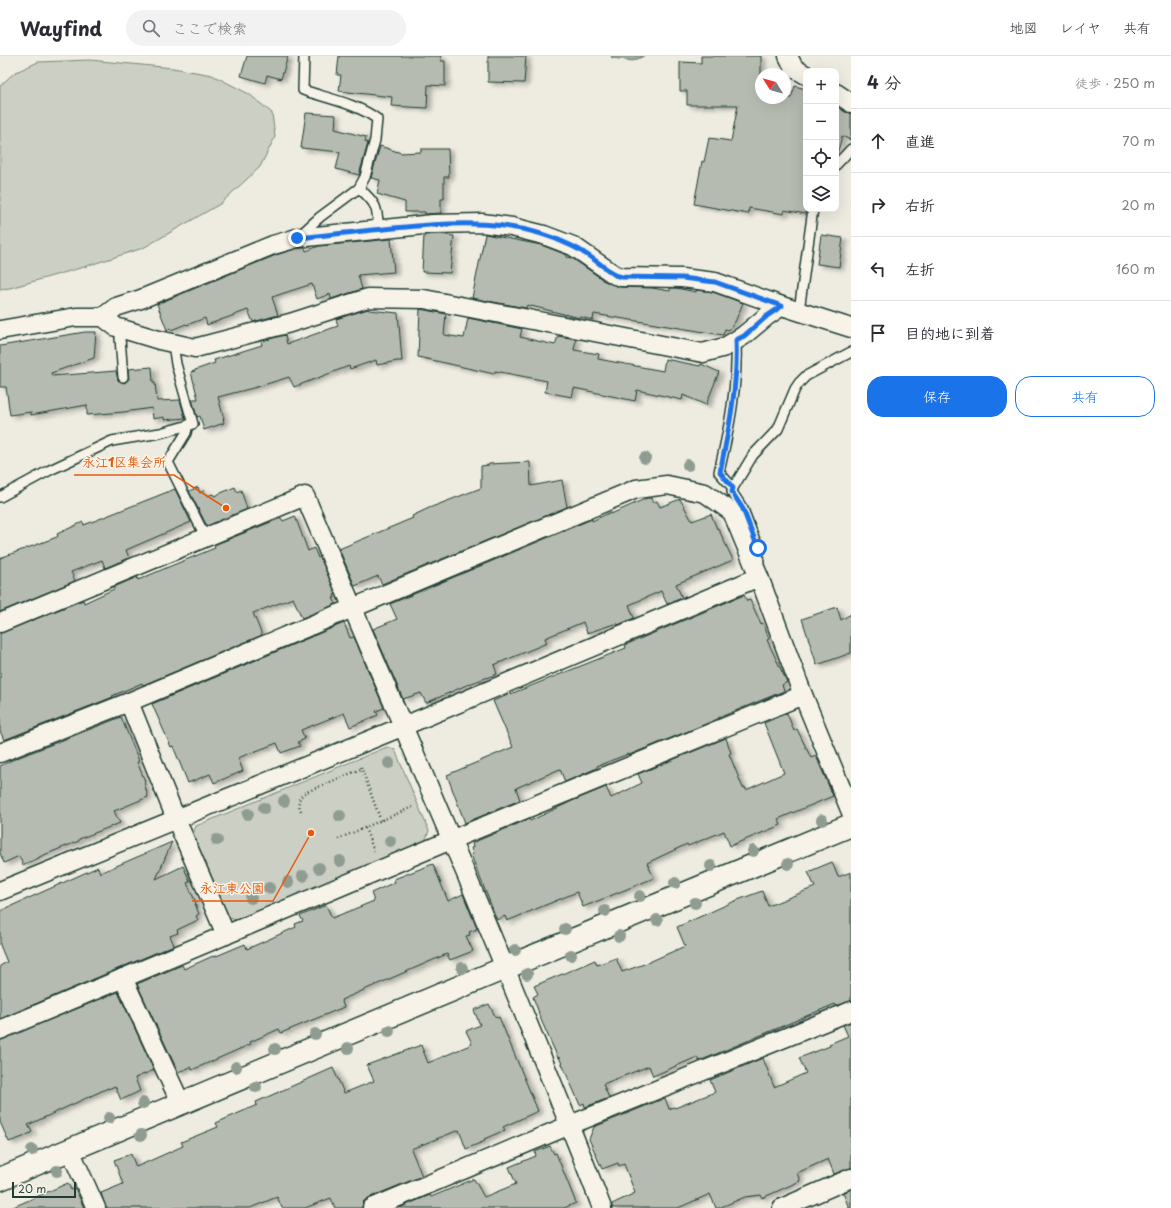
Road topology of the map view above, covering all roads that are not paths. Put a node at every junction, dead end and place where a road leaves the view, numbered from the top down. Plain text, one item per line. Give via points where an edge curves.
1 (304, 56) edge
2 (788, 56) edge
3 (803, 73) edge
4 (839, 95) edge
5 (851, 103) edge
6 (851, 149) edge
7 (839, 162) edge
8 (359, 188) junction
9 (813, 212) edge
10 (379, 230) junction
11 (297, 238) junction
12 (791, 309) junction
13 (103, 317) junction
14 (851, 328) edge
15 (122, 329) junction
16 (0, 330) edge
17 (736, 340) junction
18 (173, 344) junction
19 (851, 352) edge
20 (123, 377) dead end
21 (188, 425) junction
22 (733, 488) junction
23 (0, 498) edge
24 (206, 538) junction
25 (759, 577) junction
26 (353, 608) junction
27 (0, 624) edge
28 (803, 694) junction
29 (129, 702) junction
30 (404, 726) junction
31 (0, 753) edge
32 (851, 812) edge
33 (176, 819) junction
34 (851, 825) edge
35 (451, 840) junction
36 (0, 891) edge
37 (226, 935) junction
38 (505, 968) junction
39 (123, 978) junction
40 (851, 1011) edge
41 (0, 1030) edge
42 (181, 1104) junction
43 (570, 1125) junction
44 (70, 1150) junction
45 (851, 1178) edge
46 (0, 1179) edge
47 (96, 1208) edge
48 (372, 1208) edge
49 (602, 1208) edge
50 (782, 1208) edge

1 - 8 lane via 303,90 355,107 377,119 375,140 365,177
2 - 3 street via 794,68
4 - 5 street
6 - 7 lane
8 - 10 lane via 377,208
8 - 11 lane
9 - 12 lane
10 - 11 street
10 - 12 street via 433,224 482,223 512,227 573,246 615,275 715,282
11 - 13 street via 273,245 116,307
12 - 14 street
12 - 17 street via 767,316
13 - 15 street
13 - 16 street via 76,317
15 - 18 street
15 - 20 lane via 120,338
17 - 18 street via 725,347 703,353 424,299 368,298 290,323 195,348
17 - 22 lane via 734,393 720,472
18 - 21 lane via 193,424
19 - 22 lane via 806,376 799,383 778,429 753,455
21 - 23 lane via 160,433 112,441 50,470
21 - 24 lane via 186,433 168,462
22 - 25 lane via 732,492 743,509 758,548
24 - 26 street via 304,496
24 - 27 street
25 - 26 street via 732,512 705,493 667,485 636,489
25 - 28 street
25 - 30 street
26 - 29 street
26 - 30 street
28 - 32 street
28 - 35 street
29 - 31 street
29 - 33 street
30 - 33 street
30 - 35 street
33 - 36 street
33 - 37 street
34 - 38 street
35 - 37 street
35 - 38 street
37 - 39 street
38 - 42 street
38 - 43 street
39 - 41 street
39 - 42 street
40 - 43 street
42 - 44 street
43 - 48 street
43 - 49 street
44 - 46 street
44 - 47 street
45 - 50 street

